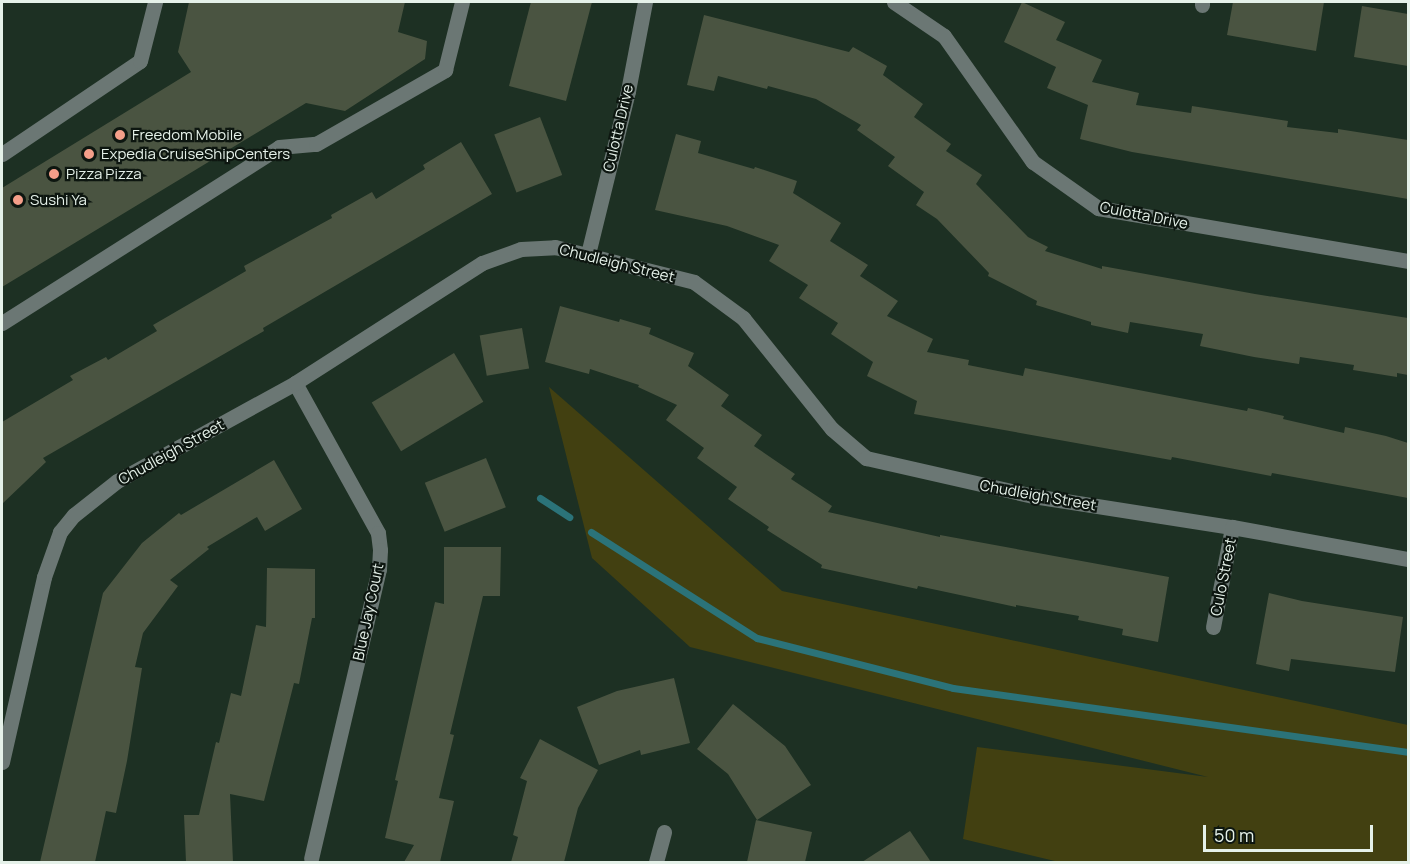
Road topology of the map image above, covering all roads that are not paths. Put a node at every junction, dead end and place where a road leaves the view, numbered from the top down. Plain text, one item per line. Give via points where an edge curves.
1 (155, 2) edge
2 (462, 2) edge
3 (645, 2) edge
4 (894, 2) edge
5 (2, 154) edge
6 (588, 254) junction
7 (1408, 261) edge
8 (2, 323) edge
9 (295, 383) junction
10 (1232, 527) junction
11 (1408, 559) edge
12 (1213, 627) dead end
13 (2, 762) edge
14 (663, 832) dead end
15 (311, 858) dead end
16 (656, 862) edge

1 - 5 street via 140,61
2 - 8 street via 445,70 316,144 279,147
3 - 6 street, Culotta Drive via 628,91
4 - 7 street, Culotta Drive via 944,36 1033,162 1098,208
6 - 9 street, Chudleigh Street via 555,247 521,249 482,263
6 - 10 street, Chudleigh Street via 694,282 735,312 832,429 866,458 1033,496
9 - 13 street, Chudleigh Street via 117,481 74,515 60,532 44,578
9 - 15 street, Blue Jay Court via 378,533 380,550 379,569
10 - 11 street, Chudleigh Street
10 - 12 street, Culo Street
14 - 16 street

